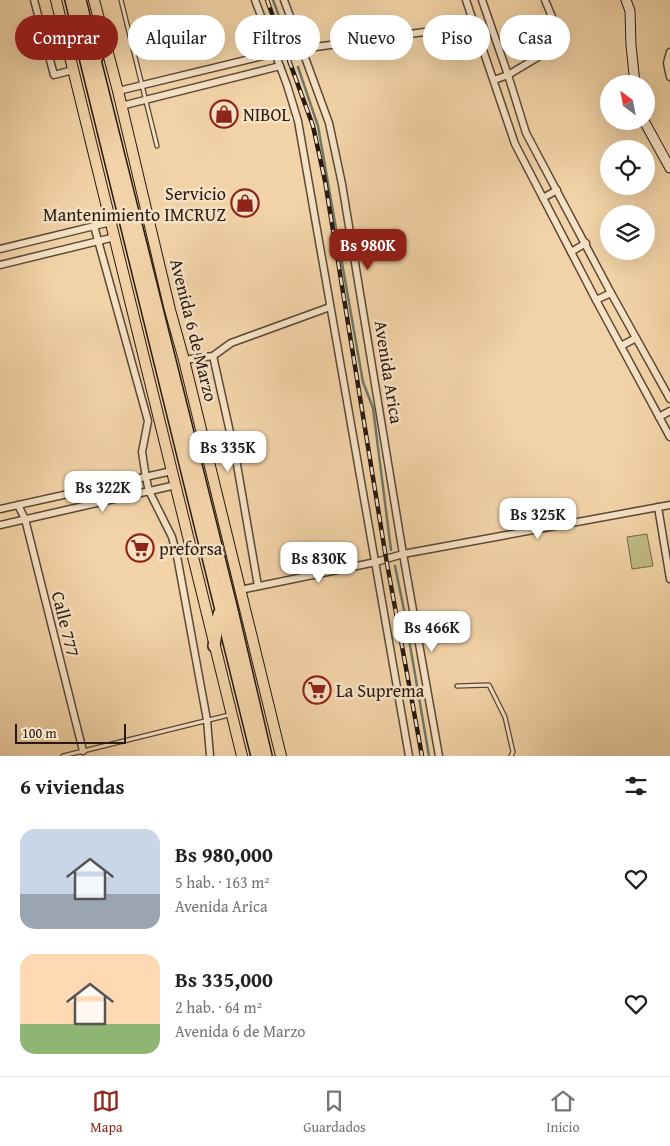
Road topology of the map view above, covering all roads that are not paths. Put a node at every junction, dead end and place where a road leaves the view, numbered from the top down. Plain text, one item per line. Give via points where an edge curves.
1 (34, 0) edge
2 (56, 0) edge
3 (71, 0) edge
4 (80, 0) edge
5 (94, 0) edge
6 (122, 0) edge
7 (255, 0) edge
8 (284, 0) edge
9 (466, 0) edge
10 (482, 0) edge
11 (546, 0) edge
12 (626, 0) edge
13 (97, 15) edge
14 (261, 15) edge
15 (289, 15) edge
16 (471, 15) edge
17 (423, 32) edge
18 (320, 46) edge
19 (670, 52) edge
20 (98, 60) edge
21 (109, 60) edge
22 (245, 60) edge
23 (278, 60) edge
24 (305, 60) edge
25 (487, 60) edge
26 (280, 66) junction
27 (73, 70) junction
28 (98, 70) junction
29 (508, 75) junction
30 (634, 75) edge
31 (670, 77) edge
32 (494, 80) junction
33 (143, 84) junction
34 (118, 91) junction
35 (146, 99) junction
36 (121, 106) junction
37 (649, 130) edge
38 (526, 133) junction
39 (514, 139) junction
40 (157, 146) dead end
41 (670, 168) edge
42 (557, 190) junction
43 (543, 198) junction
44 (111, 222) junction
45 (94, 226) junction
46 (115, 237) junction
47 (98, 241) junction
48 (586, 243) junction
49 (0, 249) edge
50 (571, 252) junction
51 (0, 264) edge
52 (611, 293) junction
53 (596, 300) junction
54 (330, 307) junction
55 (636, 338) junction
56 (621, 346) junction
57 (213, 356) junction
58 (184, 360) junction
59 (670, 398) edge
60 (670, 411) edge
61 (659, 416) junction
62 (670, 437) edge
63 (172, 471) junction
64 (146, 478) junction
65 (176, 484) junction
66 (150, 491) junction
67 (18, 505) junction
68 (670, 505) edge
69 (658, 507) junction
70 (0, 509) edge
71 (25, 519) junction
72 (0, 525) edge
73 (403, 554) junction
74 (376, 562) junction
75 (670, 579) edge
76 (258, 586) junction
77 (240, 590) junction
78 (220, 608) junction
79 (214, 646) junction
80 (457, 686) dead end
81 (232, 714) junction
82 (208, 720) junction
83 (83, 751) junction
84 (63, 756) edge
85 (210, 756) edge
86 (242, 756) edge
87 (256, 756) edge
88 (266, 756) edge
89 (280, 756) edge
90 (410, 756) edge
91 (439, 756) edge
92 (511, 756) edge

1 - 27 street via 54,75
2 - 27 main road
3 - 78 highway
4 - 28 highway, Avenida 6 de Marzo
5 - 13 main road, Avenida 6 de Marzo
6 - 33 lane
7 - 14 street
8 - 15 street, Avenida Arica
9 - 16 street
10 - 29 street
11 - 29 street via 555,24 556,38 550,50
12 - 30 main road via 630,10
17 - 18 street
19 - 31 street via 667,63
20 - 28 highway
21 - 34 main road, Avenida 6 de Marzo
22 - 33 street
23 - 26 street
24 - 73 street, Avenida Arica via 329,123 342,184
25 - 32 street
26 - 35 street
26 - 54 street via 298,121
27 - 44 main road
28 - 88 highway, Avenida 6 de Marzo
29 - 32 street
29 - 38 street
32 - 39 street
33 - 34 street
33 - 35 lane
34 - 36 main road, Avenida 6 de Marzo
35 - 36 street
35 - 40 lane
36 - 58 main road, Avenida 6 de Marzo
37 - 41 main road
38 - 39 street
38 - 42 street
39 - 43 street
42 - 43 street
42 - 48 street
43 - 50 street
44 - 45 street
44 - 46 main road
45 - 47 street
45 - 49 street
46 - 47 street
46 - 63 main road
47 - 51 street
47 - 64 street via 148,421 142,452
48 - 50 street
48 - 52 street
50 - 53 street
52 - 53 street
52 - 55 street
53 - 56 street
54 - 57 street via 231,343
54 - 74 street
55 - 56 street
55 - 59 street
56 - 61 street
57 - 58 street
57 - 76 street via 236,459
58 - 77 main road, Avenida 6 de Marzo
60 - 61 street
61 - 62 street
63 - 64 street
63 - 65 main road
64 - 66 street
64 - 67 street
65 - 66 street
65 - 79 main road
66 - 71 street
66 - 82 street via 172,537 177,556
67 - 70 street
67 - 71 street, Calle 777
68 - 69 street
69 - 73 street
69 - 75 street
71 - 72 street
71 - 83 street, Calle 777
73 - 74 street
73 - 91 street, Avenida Arica
74 - 76 street
74 - 90 street
76 - 77 street
77 - 89 main road, Avenida 6 de Marzo
78 - 79 highway
78 - 87 highway
79 - 81 main road
80 - 92 lane via 489,685 505,717 513,752
81 - 82 lane
81 - 86 main road
82 - 83 lane
82 - 85 street
83 - 84 lane

